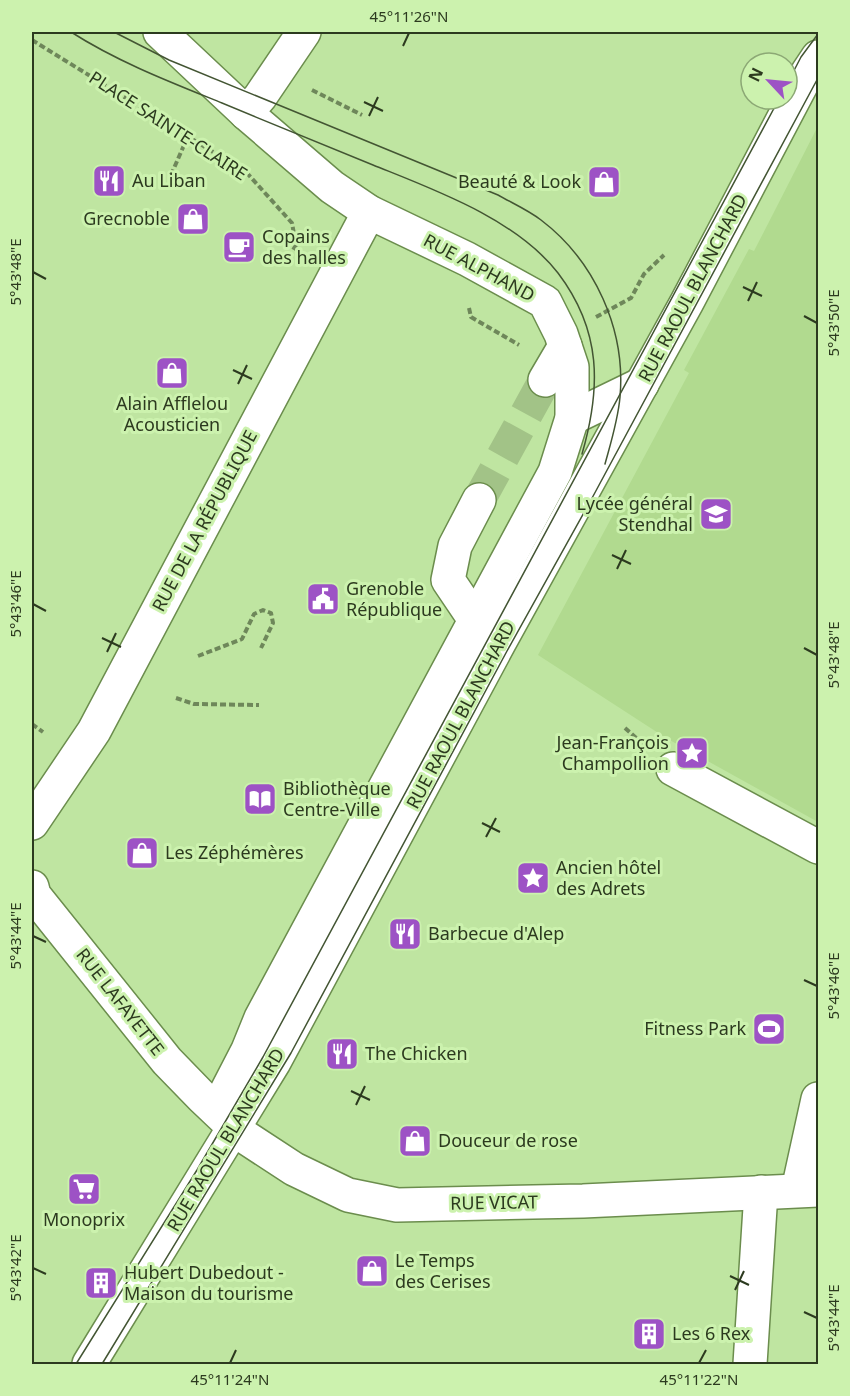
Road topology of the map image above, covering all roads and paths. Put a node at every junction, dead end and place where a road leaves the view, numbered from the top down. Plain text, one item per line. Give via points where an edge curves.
1 (160, 32) edge
2 (304, 32) edge
3 (32, 40) edge
4 (819, 57) edge
5 (246, 113) junction
6 (188, 136) junction
7 (171, 175) dead end
8 (369, 212) junction
9 (667, 252) dead end
10 (288, 259) dead end
11 (644, 274) dead end
12 (468, 301) dead end
13 (518, 344) dead end
14 (565, 346) junction
15 (545, 380) tunnel mouth
16 (642, 384) junction
17 (572, 418) junction
18 (479, 500) tunnel mouth
19 (475, 620) junction
20 (261, 648) dead end
21 (198, 656) dead end
22 (176, 698) dead end
23 (259, 705) dead end
24 (32, 724) edge
25 (48, 740) dead end
26 (673, 770) dead end
27 (32, 824) edge
28 (819, 847) edge
29 (32, 887) edge
30 (819, 1099) edge
31 (225, 1118) junction
32 (808, 1190) edge
33 (761, 1192) junction
34 (89, 1365) edge
35 (750, 1365) edge

1 - 5 street
2 - 5 street
3 - 6 path, PLACE SAINTE-CLAIRE
4 - 16 street, RUE RAOUL BLANCHARD
5 - 8 street via 319,176
6 - 7 path
6 - 10 path, PLACE SAINTE-CLAIRE via 247,173 292,223 296,245
8 - 14 street, RUE ALPHAND via 467,259 544,302
8 - 27 street, RUE DE LA RÉPUBLIQUE via 94,731
9 - 11 path
12 - 13 path via 471,317
14 - 15 street
14 - 17 street, RUE ALPHAND via 572,367
16 - 17 street
16 - 31 street, RUE RAOUL BLANCHARD via 274,1062
17 - 19 street, RUE RAOUL BLANCHARD via 555,472
18 - 19 street, RUE RAOUL BLANCHARD via 455,546 448,580
19 - 31 street, RUE RAOUL BLANCHARD via 261,1018
20 - 21 path via 273,623 271,613 263,610 254,614 242,639
22 - 23 path via 194,704
24 - 25 path
26 - 28 street
29 - 31 street, RUE LAFAYETTE via 34,895 166,1061
30 - 32 street
31 - 33 street, RUE VICAT via 242,1135 294,1169 348,1195 397,1205
31 - 34 street, RUE RAOUL BLANCHARD
32 - 33 street, RUE VICAT
33 - 35 street

